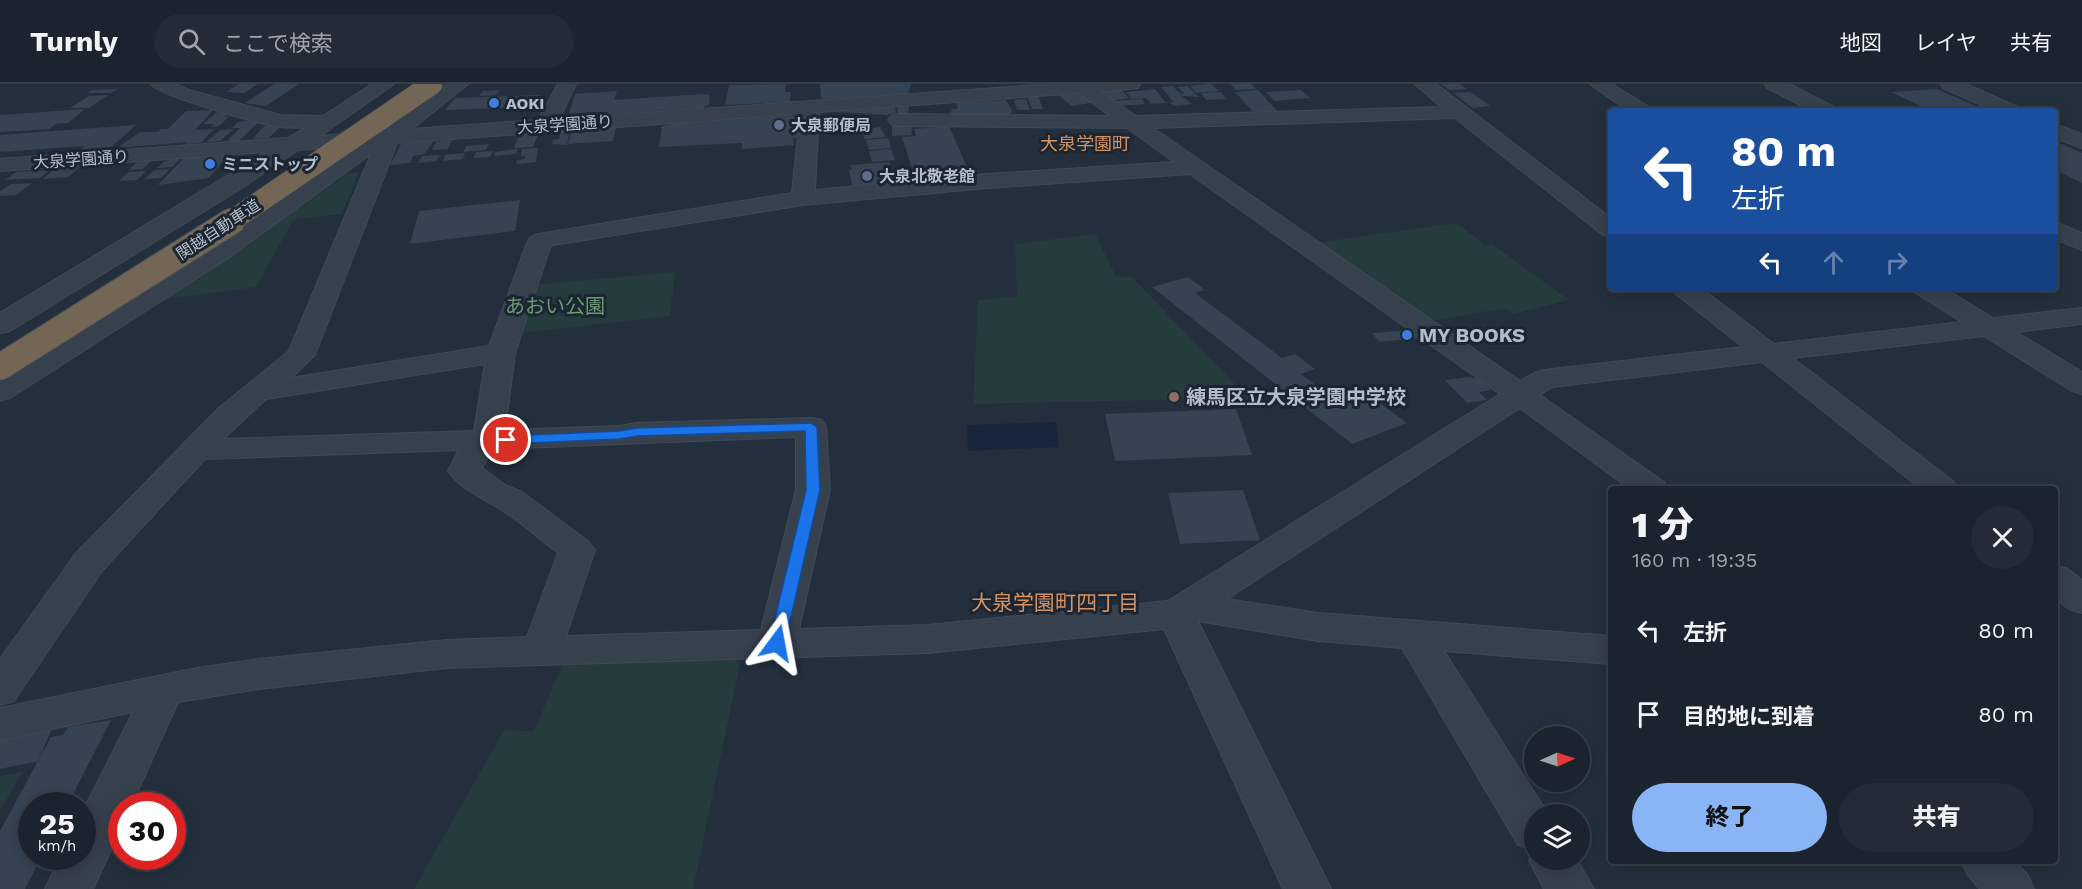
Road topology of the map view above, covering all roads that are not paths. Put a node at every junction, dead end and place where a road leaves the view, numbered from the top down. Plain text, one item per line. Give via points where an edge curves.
1 (160, 84) edge
2 (385, 84) edge
3 (405, 84) edge
4 (432, 84) edge
5 (459, 84) edge
6 (567, 84) edge
7 (1131, 84) edge
8 (1424, 84) edge
9 (1599, 84) edge
10 (1774, 84) edge
11 (1950, 84) edge
12 (1080, 86) edge
13 (808, 105) junction
14 (1637, 108) edge
15 (1821, 108) edge
16 (2004, 108) edge
17 (1460, 112) junction
18 (328, 122) junction
19 (1133, 122) junction
20 (545, 126) junction
21 (389, 137) junction
22 (296, 144) junction
23 (378, 162) junction
24 (0, 165) edge
25 (344, 165) junction
26 (1195, 167) junction
27 (803, 198) junction
28 (1608, 228) edge
29 (2058, 231) edge
30 (2082, 243) edge
31 (1689, 291) edge
32 (1931, 291) edge
33 (34, 303) junction
34 (0, 309) edge
35 (2082, 316) edge
36 (0, 325) edge
37 (1989, 327) junction
38 (0, 341) edge
39 (501, 353) junction
40 (1769, 353) junction
41 (0, 367) edge
42 (2082, 385) edge
43 (258, 391) junction
44 (0, 392) edge
45 (1518, 395) junction
46 (483, 441) junction
47 (195, 450) junction
48 (1648, 486) edge
49 (1937, 486) edge
50 (2058, 580) edge
51 (2082, 600) edge
52 (1181, 610) junction
53 (1414, 635) junction
54 (777, 643) junction
55 (542, 650) junction
56 (1608, 650) edge
57 (0, 690) edge
58 (163, 692) junction
59 (0, 724) edge
60 (1524, 815) edge
61 (1986, 864) edge
62 (1558, 870) edge
63 (69, 889) edge
64 (1308, 889) edge
65 (1570, 889) edge
66 (2010, 889) edge

1 - 18 street via 182,94 280,121
2 - 18 street
3 - 38 highway, 関越自動車道 via 211,212
4 - 41 highway, 関越自動車道, bridge via 217,231
5 - 21 street
6 - 20 street
7 - 12 street, 大泉学園通り
8 - 17 street
9 - 14 street
10 - 15 street
11 - 16 street
12 - 13 street, 大泉学園通り
12 - 19 street
13 - 19 street via 895,119
13 - 20 street, 大泉学園通り
13 - 27 street
17 - 19 street
17 - 28 street
18 - 22 street
19 - 26 street
20 - 21 street, 大泉学園通り
21 - 22 street, 大泉学園通り
21 - 23 street
21 - 25 street via 375,142
22 - 24 street, 大泉学園通り
22 - 33 street
23 - 25 street
23 - 43 street via 301,355
25 - 44 street via 216,255
26 - 27 street
26 - 45 street
27 - 39 street via 539,243
29 - 30 street
31 - 40 street
32 - 37 street
33 - 34 street
33 - 36 street
35 - 37 street
37 - 40 street
37 - 42 street
39 - 43 street
39 - 46 street via 489,435
40 - 45 street via 1544,380
40 - 49 street
43 - 47 street
45 - 48 street
45 - 52 street
46 - 47 street
46 - 54 street via 811,427 813,490
46 - 55 street via 464,471 577,550
47 - 57 street via 88,562
50 - 51 street
52 - 53 street
52 - 54 street via 928,639
52 - 64 street
53 - 56 street
53 - 60 street
54 - 55 street
55 - 58 street via 446,654 260,674
58 - 59 street
58 - 63 street
61 - 66 street
62 - 65 street

